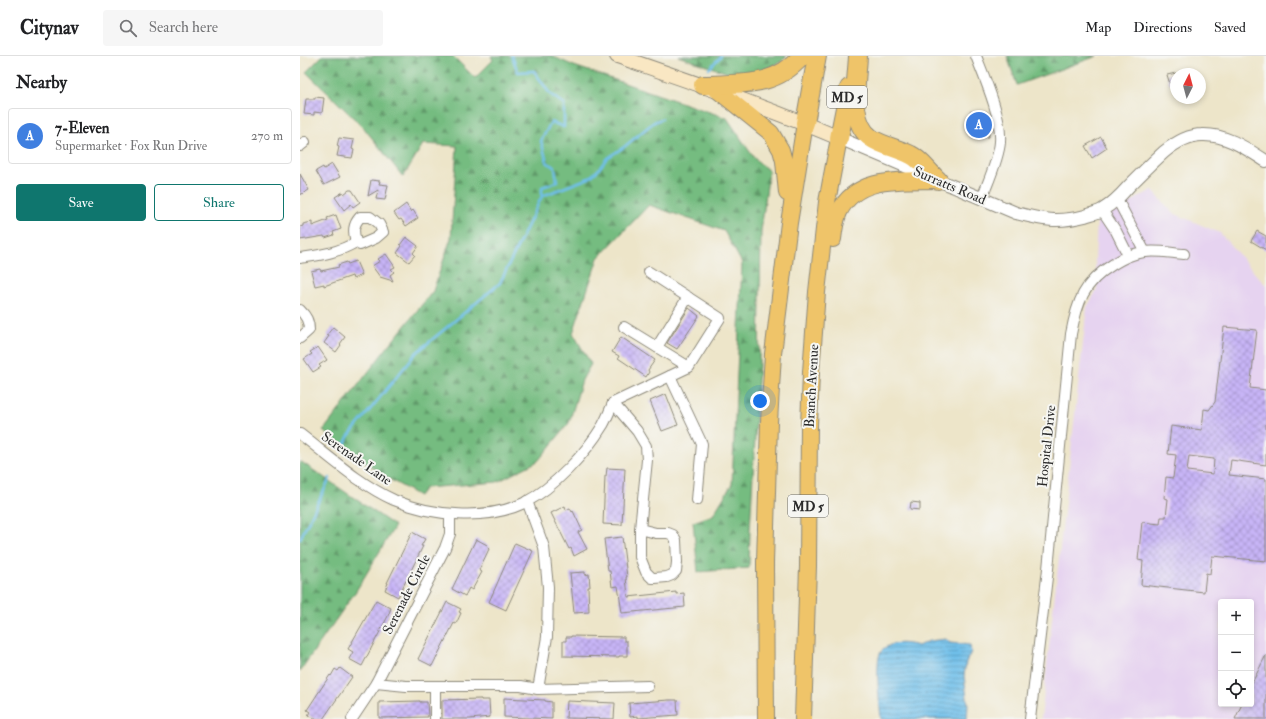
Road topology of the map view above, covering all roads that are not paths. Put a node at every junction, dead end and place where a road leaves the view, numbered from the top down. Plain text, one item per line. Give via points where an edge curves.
1 (617, 56) edge
2 (802, 56) edge
3 (817, 56) edge
4 (855, 56) edge
5 (858, 56) edge
6 (976, 56) edge
7 (709, 87) junction
8 (805, 123) junction
9 (839, 138) junction
10 (1266, 161) edge
11 (938, 180) junction
12 (982, 198) junction
13 (1117, 199) junction
14 (1102, 210) junction
15 (789, 223) junction
16 (356, 242) dead end
17 (1145, 252) junction
18 (1184, 254) dead end
19 (1128, 255) junction
20 (300, 258) edge
21 (649, 272) dead end
22 (817, 292) junction
23 (688, 298) junction
24 (300, 310) edge
25 (624, 328) dead end
26 (300, 338) edge
27 (657, 347) junction
28 (689, 367) junction
29 (670, 376) junction
30 (613, 403) junction
31 (300, 434) edge
32 (697, 500) dead end
33 (527, 501) junction
34 (450, 514) junction
35 (640, 530) junction
36 (376, 683) junction
37 (435, 686) junction
38 (648, 686) dead end
39 (538, 689) junction
40 (352, 719) edge
41 (435, 719) edge
42 (766, 719) edge
43 (803, 719) edge
44 (1030, 719) edge

1 - 7 main road, Surratts Road
2 - 7 highway via 776,77
3 - 8 highway, MD 5
4 - 9 highway, Branch Avenue / MD 5
5 - 11 highway via 856,110 862,128 872,139 912,155
6 - 12 street via 998,115 1000,142
7 - 8 main road, Surratts Road
7 - 15 highway via 766,128 776,141 784,162
8 - 9 main road, Surratts Road
8 - 15 highway, MD 5
9 - 11 street, Surratts Road
9 - 22 highway, Branch Avenue / MD 5 via 827,202
10 - 13 street, Surratts Road via 1220,137 1202,134 1191,136 1170,147
11 - 12 street, Surratts Road
11 - 22 highway via 881,182 864,188 847,200 835,221 827,282
12 - 14 street, Surratts Road via 1016,213 1039,219 1065,220
13 - 14 street, Surratts Road
13 - 17 street
14 - 19 street
15 - 42 highway, MD 5 via 772,354 769,414 765,563
16 - 20 street via 328,254
17 - 18 street, Hospital Drive
17 - 19 street, Hospital Drive
19 - 44 street, Hospital Drive via 1088,284 1078,305 1073,327
21 - 23 street
22 - 43 highway, Branch Avenue / MD 5 via 809,426
23 - 27 street
23 - 28 street via 720,318
24 - 26 street via 305,315 309,330
25 - 27 street
27 - 28 street
28 - 29 street
29 - 30 street
29 - 32 street via 702,444
30 - 33 street, Serenade Lane via 604,424 572,465
30 - 35 street via 646,446
31 - 34 street, Serenade Lane via 374,490 412,506
33 - 34 street, Serenade Lane via 490,512
33 - 39 street via 544,548 548,587 547,637
34 - 36 street, Serenade Circle via 450,534 445,548
35 - 35 street via 640,557 646,572 652,578 672,575 676,571 677,562 676,540 673,535
36 - 37 street
36 - 40 street, Serenade Circle
37 - 39 street via 521,686
37 - 41 street
38 - 39 street

